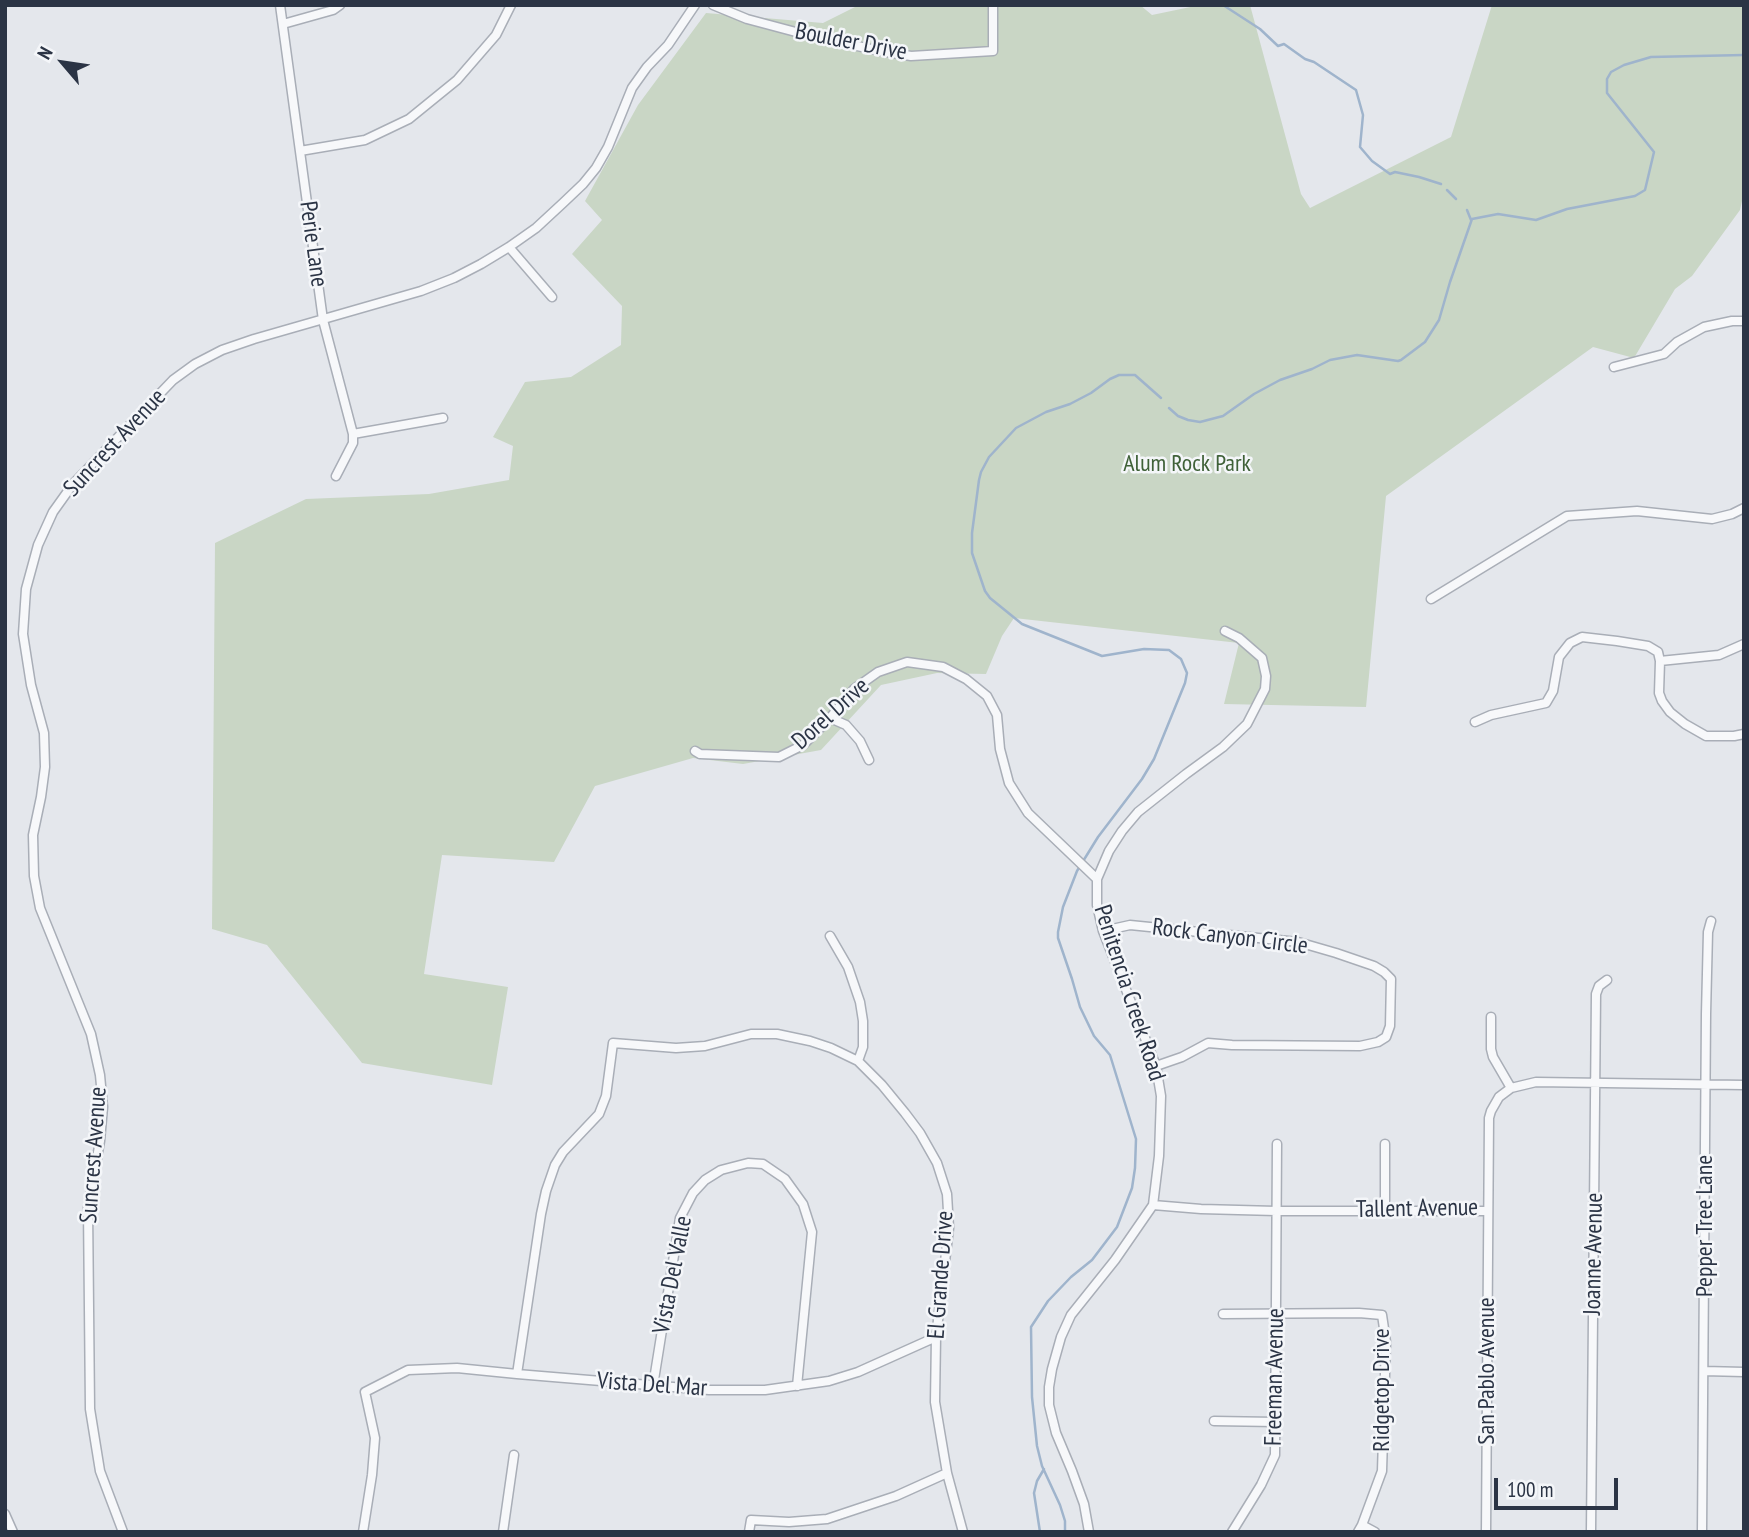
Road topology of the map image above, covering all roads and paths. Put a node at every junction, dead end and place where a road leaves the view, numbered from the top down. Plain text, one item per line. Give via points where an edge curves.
1 (281, 5) edge
2 (340, 5) edge
3 (511, 5) edge
4 (695, 5) edge
5 (713, 5) edge
6 (993, 5) edge
7 (283, 24) junction
8 (300, 151) junction
9 (509, 247) junction
10 (552, 297) dead end
11 (323, 320) junction
12 (1744, 321) edge
13 (1614, 367) dead end
14 (443, 418) dead end
15 (353, 435) junction
16 (336, 476) dead end
17 (1744, 508) edge
18 (1431, 599) dead end
19 (1225, 631) dead end
20 (1744, 644) edge
21 (1660, 661) junction
22 (830, 718) junction
23 (1475, 722) dead end
24 (1744, 734) edge
25 (695, 751) dead end
26 (869, 760) dead end
27 (1097, 879) junction
28 (1711, 921) dead end
29 (1103, 932) junction
30 (830, 936) dead end
31 (1607, 980) dead end
32 (1491, 1017) dead end
33 (858, 1061) junction
34 (1156, 1066) junction
35 (1597, 1083) junction
36 (1706, 1085) junction
37 (1744, 1085) edge
38 (1511, 1088) junction
39 (1277, 1144) dead end
40 (1385, 1144) dead end
41 (1153, 1205) junction
42 (1276, 1210) junction
43 (1385, 1210) junction
44 (1488, 1211) junction
45 (1223, 1314) dead end
46 (1276, 1314) junction
47 (936, 1337) junction
48 (1704, 1371) junction
49 (1744, 1372) edge
50 (517, 1374) junction
51 (653, 1386) junction
52 (797, 1386) junction
53 (1214, 1421) dead end
54 (1276, 1422) junction
55 (514, 1455) dead end
56 (947, 1473) junction
57 (5, 1514) edge
58 (1360, 1528) edge
59 (13, 1532) edge
60 (123, 1532) edge
61 (363, 1532) edge
62 (503, 1532) edge
63 (749, 1532) edge
64 (963, 1532) edge
65 (1089, 1532) edge
66 (1232, 1532) edge
67 (1375, 1532) edge
68 (1486, 1532) edge
69 (1591, 1532) edge
70 (1702, 1532) edge

1 - 7 street, Perie Lane
2 - 7 street
3 - 8 street via 496,35 457,80 409,119 365,140
4 - 9 street, Suncrest Avenue via 632,88 596,168 564,203
5 - 6 street, Boulder Drive via 807,35 911,56 993,51
7 - 8 street, Perie Lane
8 - 11 street, Perie Lane
9 - 10 street
9 - 11 street, Suncrest Avenue via 421,291
11 - 15 street, Perie Lane
11 - 60 street, Suncrest Avenue via 222,350 173,380 73,484 53,512 26,589 23,634 44,733 45,767 33,835 34,876 40,908 91,1034 100,1075 100,1141 88,1208 90,1409 100,1471
12 - 13 street via 1704,327 1664,354
14 - 15 street
15 - 16 street
17 - 18 street via 1712,519 1637,511 1567,516
19 - 27 street, Penitencia Creek Road via 1262,658 1265,689 1247,723 1223,747 1138,812 1109,851
20 - 21 street via 1719,655
21 - 23 street via 1658,652 1648,646 1582,637 1559,657 1546,703
21 - 24 street via 1659,693 1670,712 1706,736
22 - 25 street, Dorel Drive via 803,745 779,757
22 - 26 street via 846,725
22 - 27 street, Dorel Drive via 870,677 907,662 943,667 966,678 987,696 997,715 1009,783 1028,813
27 - 29 street, Penitencia Creek Road
28 - 36 street, Pepper Tree Lane
29 - 34 street, Penitencia Creek Road
29 - 34 street, Rock Canyon Circle via 1130,925 1298,942 1374,966 1391,979 1390,1026 1387,1037 1378,1042 1360,1046 1208,1043
30 - 33 street via 848,967 860,1002 863,1047
31 - 35 street, Joanne Avenue via 1596,994
32 - 38 street via 1493,1057
33 - 47 street, El Grande Drive via 920,1133 947,1194 949,1228
33 - 50 street, El Grande Drive via 831,1048 777,1034 751,1034 705,1046 613,1043 607,1096 599,1114 555,1165 547,1191
34 - 41 street, Penitencia Creek Road via 1161,1096
35 - 36 street
35 - 38 street via 1536,1082
35 - 69 street, Joanne Avenue
36 - 37 street
36 - 48 street, Pepper Tree Lane
38 - 44 street, Tallent Avenue via 1499,1097 1489,1118
39 - 42 street, Freeman Avenue
40 - 43 street
41 - 42 street, Tallent Avenue
41 - 65 street, Penitencia Creek Road via 1071,1315 1052,1368 1049,1405 1084,1504
42 - 43 street, Tallent Avenue
42 - 46 street, Freeman Avenue
43 - 44 street, Tallent Avenue
44 - 68 street, San Pablo Avenue
45 - 46 street
46 - 54 street, Freeman Avenue
46 - 58 street, Ridgetop Drive via 1382,1315 1386,1342 1382,1471
47 - 52 street, Vista Del Mar via 858,1371
47 - 56 street, El Grande Drive via 935,1402
48 - 49 street
48 - 70 street, Pepper Tree Lane
50 - 51 street, Vista Del Mar
50 - 61 street, Vista Del Mar via 457,1368 408,1370 365,1392 375,1438
51 - 52 street, Vista Del Mar via 765,1390
51 - 52 street, Vista Del Valle via 680,1218 705,1180 720,1170 748,1163 763,1164 785,1179 803,1204 812,1232
53 - 54 street
54 - 66 street, Freeman Avenue via 1275,1455
55 - 62 street
56 - 63 street via 827,1519 751,1520
56 - 64 street, El Grande Drive
57 - 59 street
58 - 67 street, Ridgetop Drive

